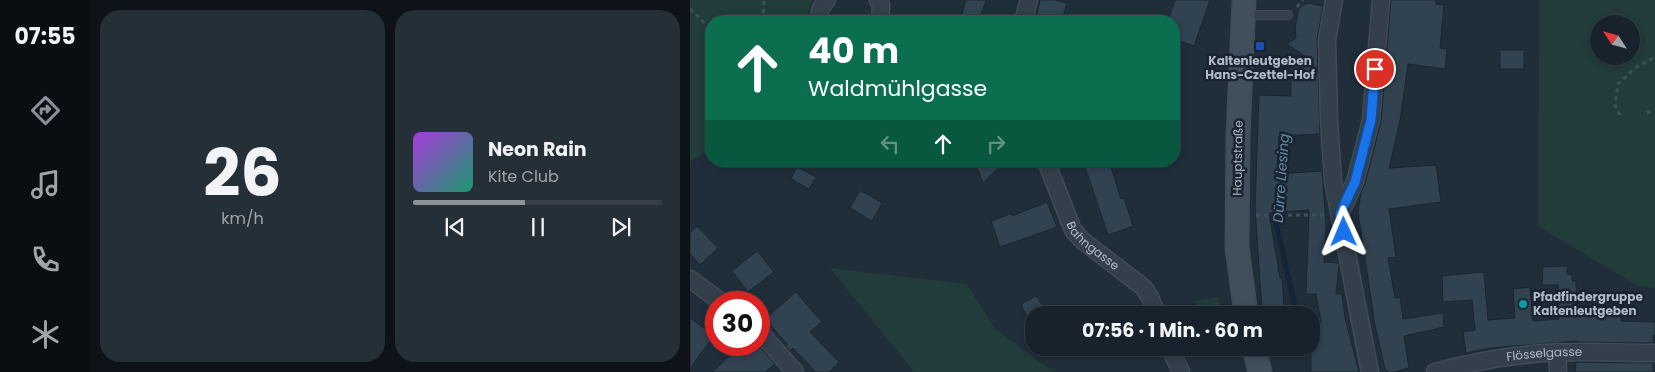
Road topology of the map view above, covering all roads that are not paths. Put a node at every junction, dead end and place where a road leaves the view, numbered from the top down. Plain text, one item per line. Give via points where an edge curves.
1 (827, 0) edge
2 (878, 0) edge
3 (1029, 0) edge
4 (1334, 0) edge
5 (1381, 0) edge
6 (1243, 7) edge
7 (818, 15) edge
8 (880, 15) edge
9 (1025, 15) edge
10 (1288, 15) dead end
11 (1048, 167) edge
12 (1340, 214) junction
13 (690, 279) edge
14 (706, 291) edge
15 (1154, 306) edge
16 (1245, 306) edge
17 (770, 344) edge
18 (1557, 352) junction
19 (1655, 353) edge
20 (1174, 356) edge
21 (1256, 356) edge
22 (795, 372) edge
23 (1181, 372) edge
24 (1260, 372) edge
25 (1370, 372) edge
26 (1435, 372) edge
27 (1558, 372) edge

1 - 7 street
2 - 8 street
3 - 9 street
4 - 12 street via 1327,40 1329,120 1333,181
5 - 12 street via 1371,120 1355,182
6 - 10 lane
6 - 16 main road, Hauptstraße via 1237,248
11 - 15 street, Bahngasse via 1074,230 1083,241 1143,287
12 - 25 street
13 - 14 street
17 - 22 street
18 - 19 street, Flösselgasse
18 - 26 street, Flösselgasse via 1489,359
18 - 27 street
20 - 23 street
21 - 24 main road

